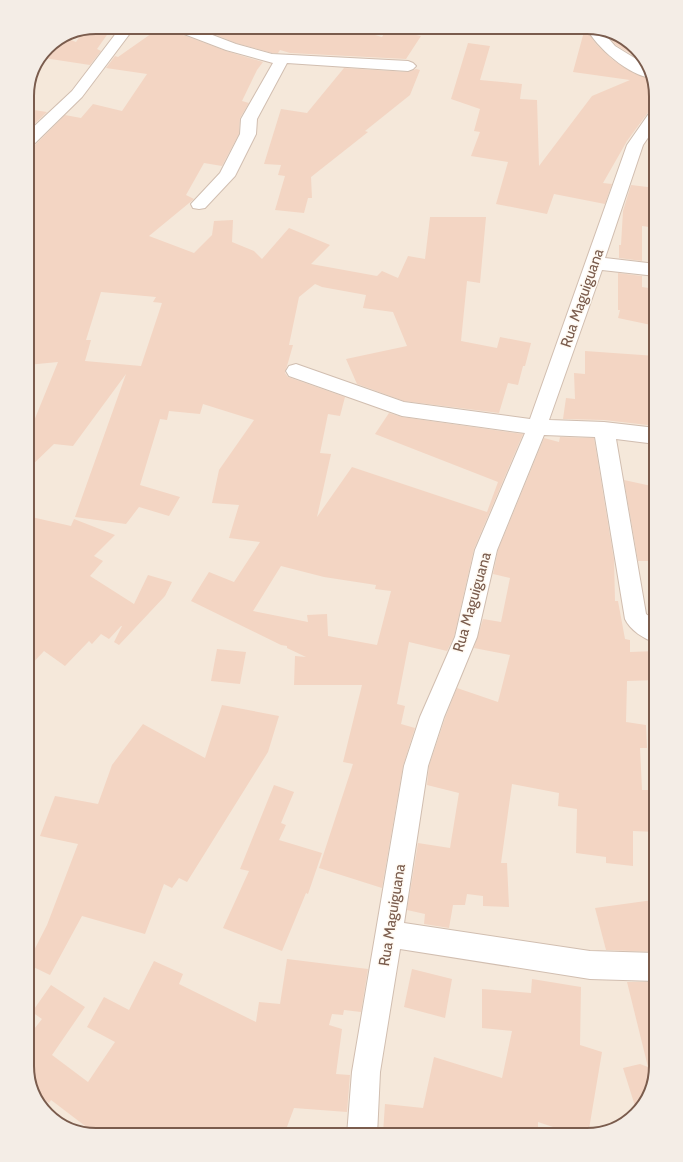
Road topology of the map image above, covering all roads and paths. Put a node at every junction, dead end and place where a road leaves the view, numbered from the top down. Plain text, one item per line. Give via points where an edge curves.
1 (122, 34) edge
2 (197, 34) edge
3 (599, 35) edge
4 (282, 59) junction
5 (408, 66) dead end
6 (644, 71) edge
7 (649, 125) edge
8 (34, 135) edge
9 (199, 204) dead end
10 (595, 263) junction
11 (649, 269) edge
12 (296, 371) dead end
13 (537, 427) junction
14 (604, 430) junction
15 (649, 435) edge
16 (649, 628) edge
17 (389, 934) junction
18 (649, 967) edge
19 (362, 1128) edge

1 - 8 street via 77,94
2 - 4 street via 231,47
3 - 6 street via 609,48 629,64
4 - 5 street
4 - 9 street via 250,118 248,134 227,176
7 - 10 street, Rua Maguiguana via 635,145
10 - 11 street
10 - 13 street, Rua Maguiguana
12 - 13 street via 402,409
13 - 14 street
13 - 17 street, Rua Maguiguana via 486,550 466,637 432,717 416,766
14 - 15 street
14 - 16 street via 636,619
17 - 18 street via 590,965
17 - 19 street, Rua Maguiguana via 366,1072

